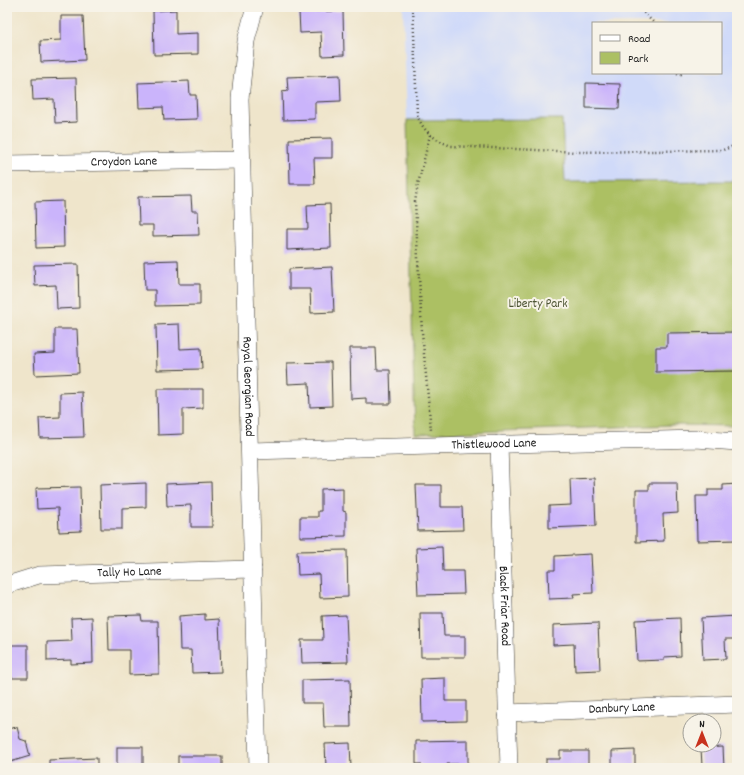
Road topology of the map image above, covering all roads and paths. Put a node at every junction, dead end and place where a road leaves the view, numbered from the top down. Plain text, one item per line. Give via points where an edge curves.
1 (255, 7) edge
2 (413, 7) edge
3 (638, 7) edge
4 (653, 22) edge
5 (680, 74) edge
6 (684, 75) dead end
7 (734, 126) dead end
8 (430, 135) junction
9 (737, 139) edge
10 (241, 160) junction
11 (7, 164) edge
12 (737, 442) edge
13 (498, 444) junction
14 (432, 446) junction
15 (250, 452) junction
16 (253, 569) junction
17 (7, 585) edge
18 (737, 704) edge
19 (507, 713) junction
20 (258, 768) edge
21 (509, 768) edge

1 - 10 street, Royal Georgian Road via 242,66
2 - 8 path via 417,114 420,124
3 - 4 path
5 - 6 path
7 - 9 path
8 - 9 path via 451,146 579,152 722,150 731,147
8 - 14 path via 415,202 422,332
10 - 11 street, Croydon Lane
10 - 15 street, Royal Georgian Road
12 - 13 street, Thistlewood Lane via 696,440
13 - 14 street, Thistlewood Lane
13 - 19 street, Black Friar Road
14 - 15 street, Thistlewood Lane
15 - 16 street, Royal Georgian Road
16 - 17 street, Tally Ho Lane via 39,575
16 - 20 street, Royal Georgian Road
18 - 19 street, Danbury Lane
19 - 21 street, Black Friar Road

